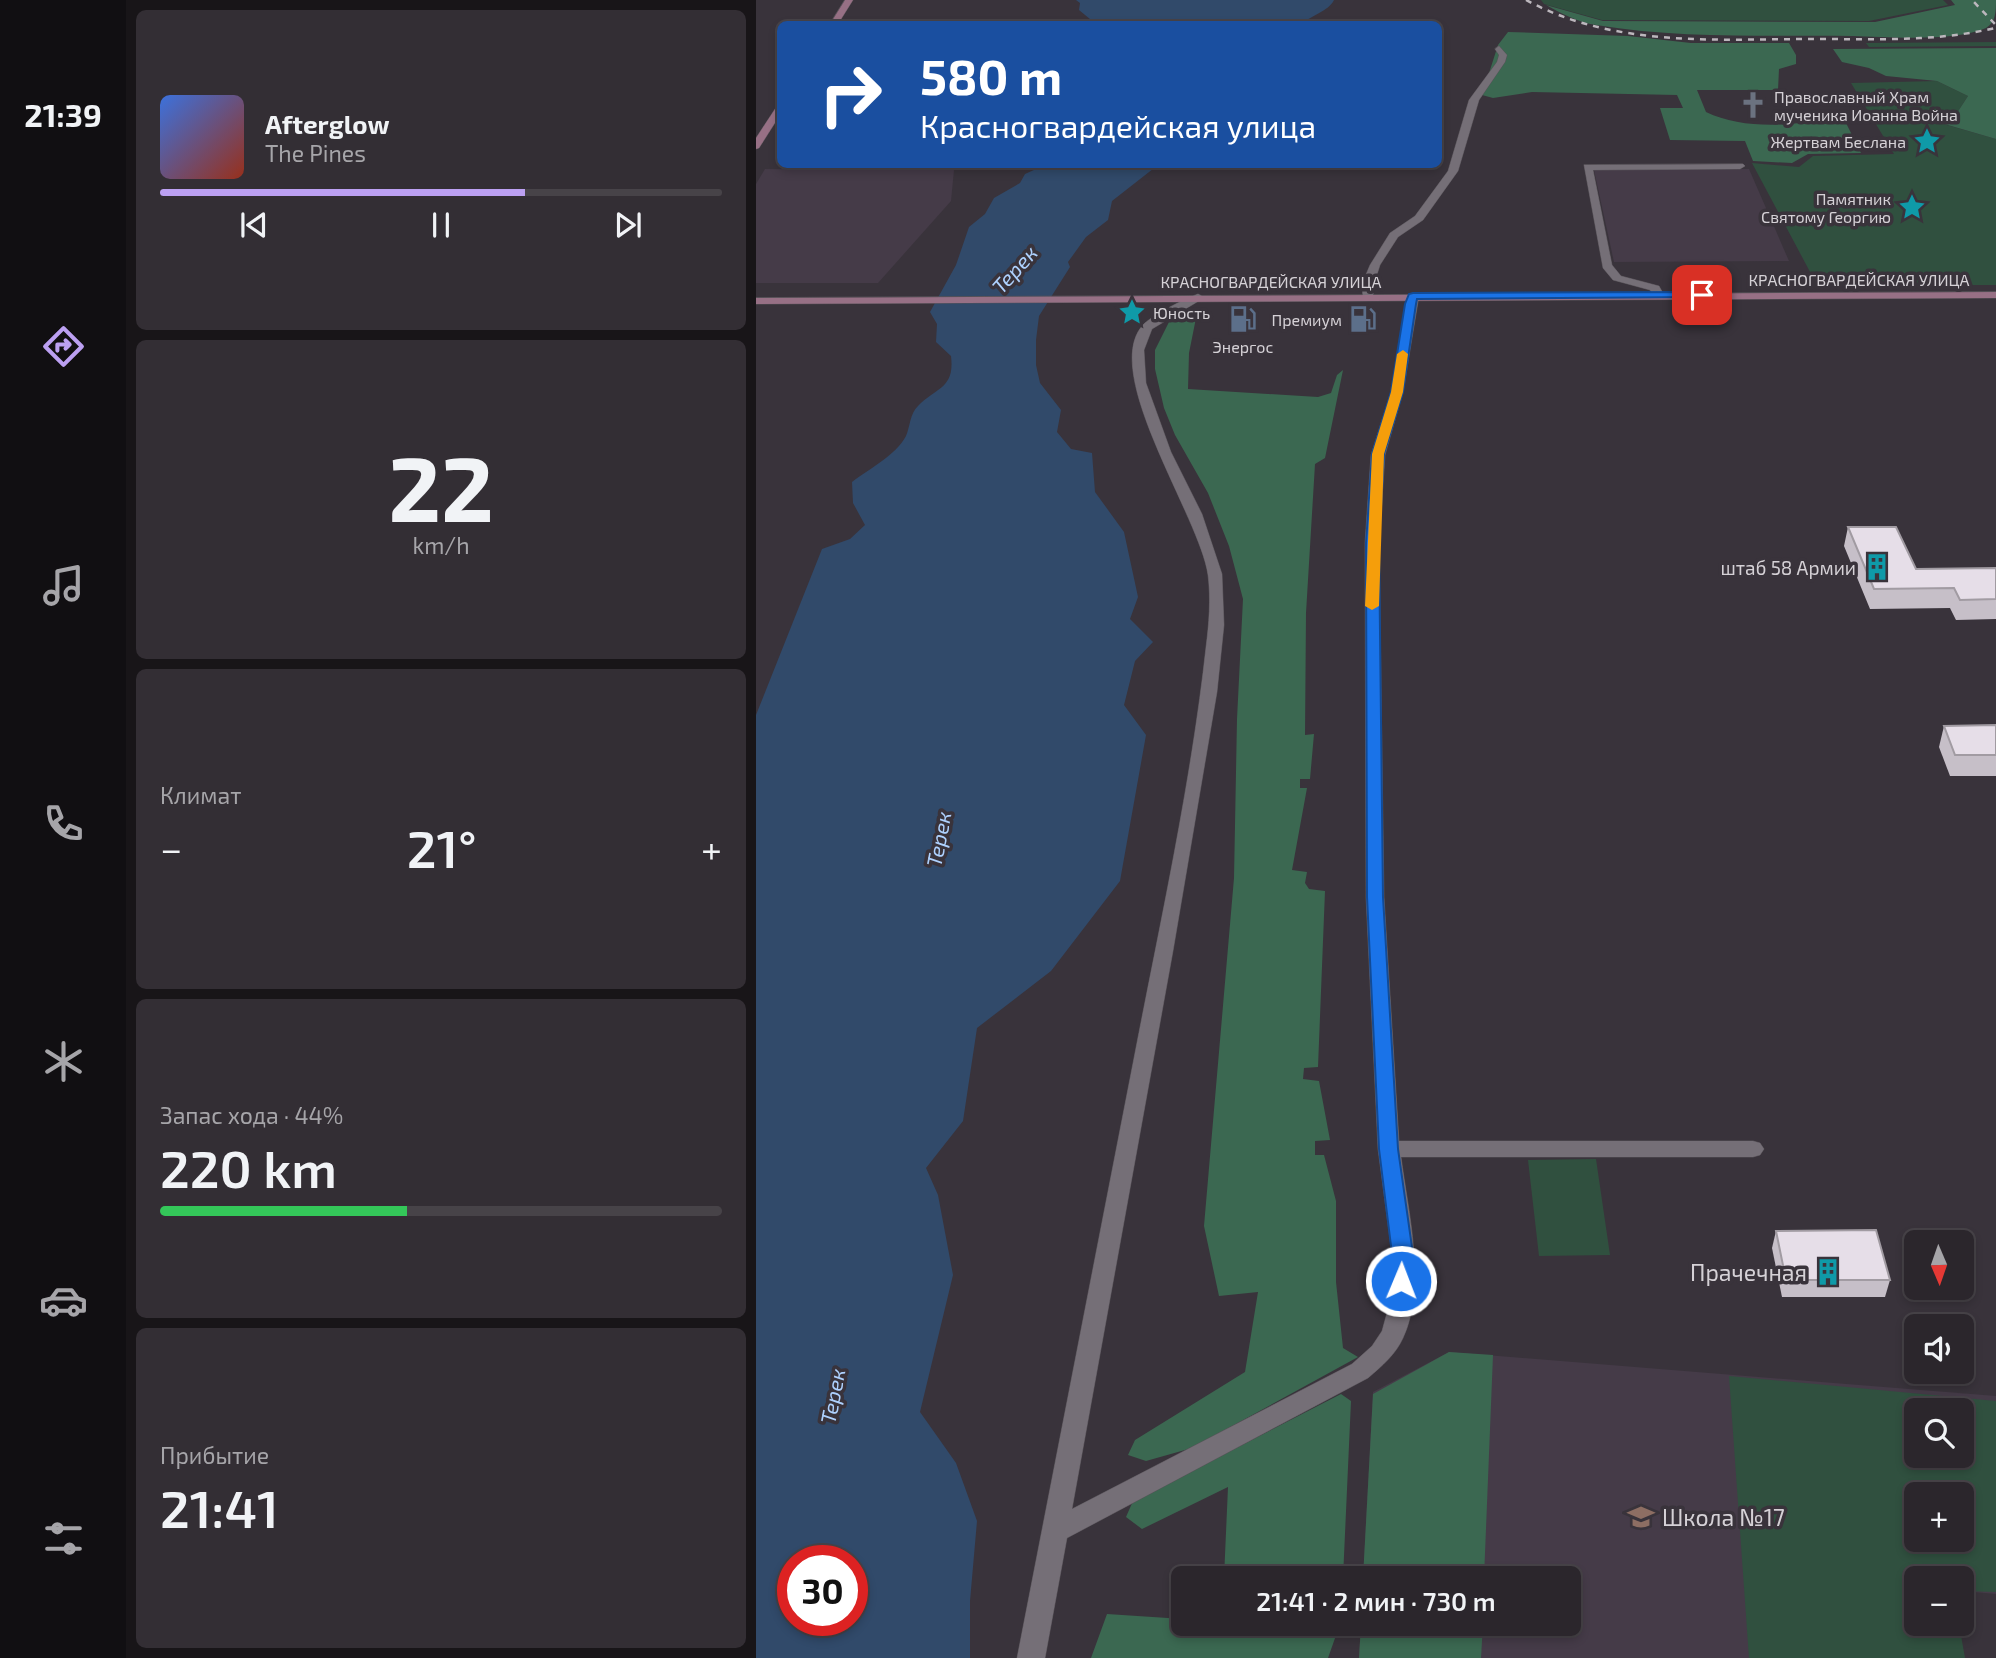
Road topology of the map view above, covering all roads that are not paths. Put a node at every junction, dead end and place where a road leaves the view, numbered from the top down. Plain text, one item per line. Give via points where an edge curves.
1 (849, 0) edge
2 (836, 21) edge
3 (1500, 49) dead end
4 (777, 112) edge
5 (756, 146) edge
6 (1740, 166) dead end
7 (1658, 295) junction
8 (1996, 295) edge
9 (1367, 296) junction
10 (1413, 296) junction
11 (1198, 297) junction
12 (756, 300) edge
13 (1389, 1149) junction
14 (1752, 1149) dead end
15 (1054, 1531) junction
16 (1031, 1658) edge

1 - 2 main road
3 - 9 street via 1502,62 1474,100 1453,171 1419,218 1394,235 1375,265
4 - 5 main road
6 - 7 street via 1587,167 1607,266 1617,278 1655,288
7 - 8 main road, КРАСНОГВАРДЕЙСКАЯ УЛИЦА
7 - 10 main road, КРАСНОГВАРДЕЙСКАЯ УЛИЦА
9 - 10 main road, КРАСНОГВАРДЕЙСКАЯ УЛИЦА
9 - 11 main road, КРАСНОГВАРДЕЙСКАЯ УЛИЦА
10 - 13 street via 1397,392 1378,454 1372,543 1375,897
11 - 12 main road, КРАСНОГВАРДЕЙСКАЯ УЛИЦА
11 - 15 street via 1147,327 1138,351 1140,383 1215,574 1216,625 1209,692
13 - 14 street
13 - 15 street via 1402,1254 1401,1295 1393,1335 1380,1353 1360,1371
15 - 16 street

